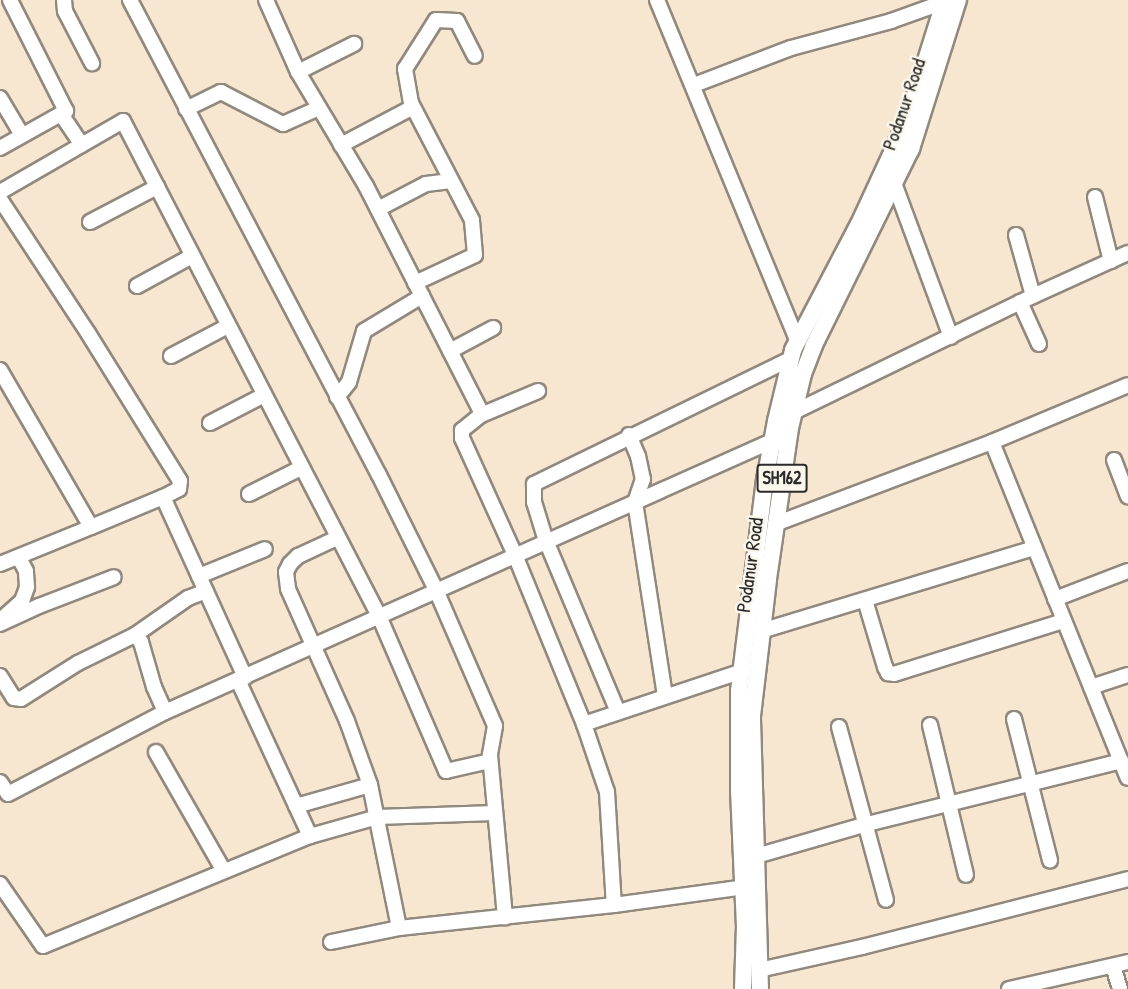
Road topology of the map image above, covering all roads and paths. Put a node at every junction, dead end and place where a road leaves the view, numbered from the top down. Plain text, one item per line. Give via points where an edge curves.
1 (10, 0) edge
2 (64, 0) edge
3 (130, 0) edge
4 (266, 0) edge
5 (657, 0) edge
6 (949, 1) edge
7 (354, 44) dead end
8 (475, 56) dead end
9 (92, 63) dead end
10 (298, 72) junction
11 (694, 85) junction
12 (0, 98) edge
13 (413, 107) junction
14 (319, 108) junction
15 (186, 109) junction
16 (61, 114) junction
17 (22, 135) junction
18 (82, 145) junction
19 (341, 145) junction
20 (0, 148) edge
21 (452, 181) junction
22 (894, 183) junction
23 (157, 187) junction
24 (0, 192) edge
25 (1095, 197) dead end
26 (0, 199) edge
27 (378, 209) junction
28 (90, 222) dead end
29 (1016, 235) dead end
30 (1128, 253) edge
31 (192, 256) junction
32 (1111, 261) junction
33 (415, 283) junction
34 (137, 285) dead end
35 (422, 296) junction
36 (1026, 299) junction
37 (228, 326) junction
38 (493, 328) dead end
39 (951, 337) junction
40 (798, 342) junction
41 (1039, 344) dead end
42 (450, 351) junction
43 (171, 356) dead end
44 (790, 359) junction
45 (0, 370) edge
46 (1128, 385) edge
47 (538, 391) dead end
48 (264, 395) junction
49 (337, 397) junction
50 (794, 412) junction
51 (481, 415) junction
52 (210, 423) dead end
53 (629, 435) junction
54 (780, 442) junction
55 (992, 442) junction
56 (1114, 460) dead end
57 (301, 468) junction
58 (249, 494) dead end
59 (1128, 496) edge
60 (163, 497) junction
61 (635, 502) junction
62 (775, 524) junction
63 (91, 527) junction
64 (337, 538) junction
65 (546, 541) junction
66 (1035, 548) junction
67 (265, 549) dead end
68 (515, 555) junction
69 (19, 558) junction
70 (0, 564) edge
71 (1128, 571) edge
72 (199, 576) junction
73 (114, 577) dead end
74 (206, 591) junction
75 (436, 591) junction
76 (1055, 599) junction
77 (865, 600) junction
78 (379, 616) junction
79 (0, 620) edge
80 (1063, 621) junction
81 (0, 624) edge
82 (761, 631) junction
83 (135, 635) junction
84 (315, 645) junction
85 (741, 671) junction
86 (1128, 675) edge
87 (0, 676) edge
88 (242, 679) junction
89 (1091, 687) junction
90 (665, 695) junction
91 (165, 712) junction
92 (618, 712) junction
93 (1014, 719) dead end
94 (584, 724) junction
95 (930, 725) dead end
96 (839, 727) dead end
97 (156, 752) dead end
98 (490, 761) junction
99 (1121, 761) junction
100 (1128, 778) edge
101 (0, 782) edge
102 (1031, 784) junction
103 (370, 785) junction
104 (949, 805) junction
105 (296, 806) junction
106 (495, 813) junction
107 (376, 817) junction
108 (867, 824) junction
109 (310, 836) junction
110 (749, 858) junction
111 (1050, 860) dead end
112 (224, 871) junction
113 (966, 875) dead end
114 (1128, 879) edge
115 (0, 884) edge
116 (750, 886) junction
117 (886, 900) dead end
118 (614, 905) junction
119 (505, 917) junction
120 (399, 928) junction
121 (331, 942) dead end
122 (1128, 962) edge
123 (1113, 966) junction
124 (759, 970) junction
125 (1032, 987) edge
126 (743, 989) edge
127 (760, 989) edge
128 (1009, 989) edge
129 (1120, 989) edge

1 - 16 street via 66,111
2 - 9 street via 65,11
3 - 15 street
4 - 10 street
5 - 11 street
6 - 11 street via 791,48
6 - 22 main road, Podanur Road / SH162 via 925,113
6 - 40 main road via 908,118
7 - 10 street
8 - 13 street via 457,21 436,20 405,69
10 - 14 street
11 - 40 street
12 - 17 street
13 - 19 street
13 - 21 street
14 - 15 street via 283,124 221,92
14 - 19 street
15 - 49 street
16 - 17 street
16 - 18 street
17 - 20 street
18 - 23 street via 123,121
18 - 24 street
19 - 27 street
21 - 27 street via 426,184
21 - 33 street via 472,220 475,255
22 - 39 street
22 - 50 main road, Podanur Road / SH162 via 814,345
23 - 28 street
23 - 31 street
25 - 32 street
26 - 60 street via 180,481 179,489
27 - 33 street
29 - 36 street
30 - 32 street
31 - 34 street
31 - 37 street
32 - 36 street
33 - 35 street
35 - 42 street
35 - 49 street via 364,331 349,382
36 - 39 street
36 - 41 street
37 - 43 street
37 - 48 street
38 - 42 street
39 - 50 street
40 - 44 main road
42 - 51 street
44 - 53 street
44 - 54 main road
45 - 63 street
46 - 55 street
47 - 51 street
48 - 52 street
48 - 57 street
49 - 75 street
50 - 54 main road, Podanur Road / SH162
51 - 68 street via 462,430 462,438
53 - 61 street via 642,479
53 - 65 street via 534,484 534,502
54 - 61 street
54 - 62 main road, Podanur Road / SH162
54 - 85 main road
55 - 62 street
55 - 66 street
56 - 59 street
57 - 58 street
57 - 64 street
60 - 63 street
60 - 72 street
61 - 65 street
61 - 90 street
62 - 82 main road, Podanur Road / SH162
63 - 69 street
64 - 78 street
64 - 84 street via 298,556 286,572 288,589
65 - 68 street
65 - 92 street
66 - 76 street
66 - 77 street
67 - 72 street
68 - 75 street
68 - 94 street
69 - 70 street
69 - 79 street via 26,571 27,587 22,601
71 - 76 street
72 - 74 street
73 - 81 street
74 - 83 street via 188,598
74 - 88 street
75 - 78 street
75 - 98 street via 495,726
76 - 80 street
77 - 80 street via 885,667 894,674
77 - 82 street
78 - 84 street
78 - 98 street via 446,771
80 - 89 street
82 - 110 main road, Podanur Road / SH162 via 752,716
83 - 87 street via 78,663 21,699 14,698
83 - 91 street via 141,642
84 - 88 street
84 - 103 street
85 - 90 street
85 - 110 main road via 739,730
86 - 89 street
88 - 91 street
88 - 105 street
89 - 99 street
90 - 92 street
91 - 101 street via 8,794
92 - 94 street
93 - 102 street
94 - 118 street via 607,792
95 - 104 street
96 - 108 street
97 - 112 street
98 - 106 street
99 - 100 street
99 - 102 street
102 - 104 street
102 - 111 street
103 - 105 street
103 - 107 street
104 - 108 street
104 - 113 street
105 - 109 street
106 - 107 street
106 - 119 street
107 - 109 street
107 - 120 street
108 - 110 street
108 - 117 street
109 - 112 street
110 - 116 main road
112 - 115 street via 43,946
114 - 124 street
116 - 118 street
116 - 124 main road
116 - 126 main road
118 - 119 street
119 - 120 street
120 - 121 street
122 - 123 street
123 - 125 street
123 - 129 street
124 - 127 main road
125 - 128 street

